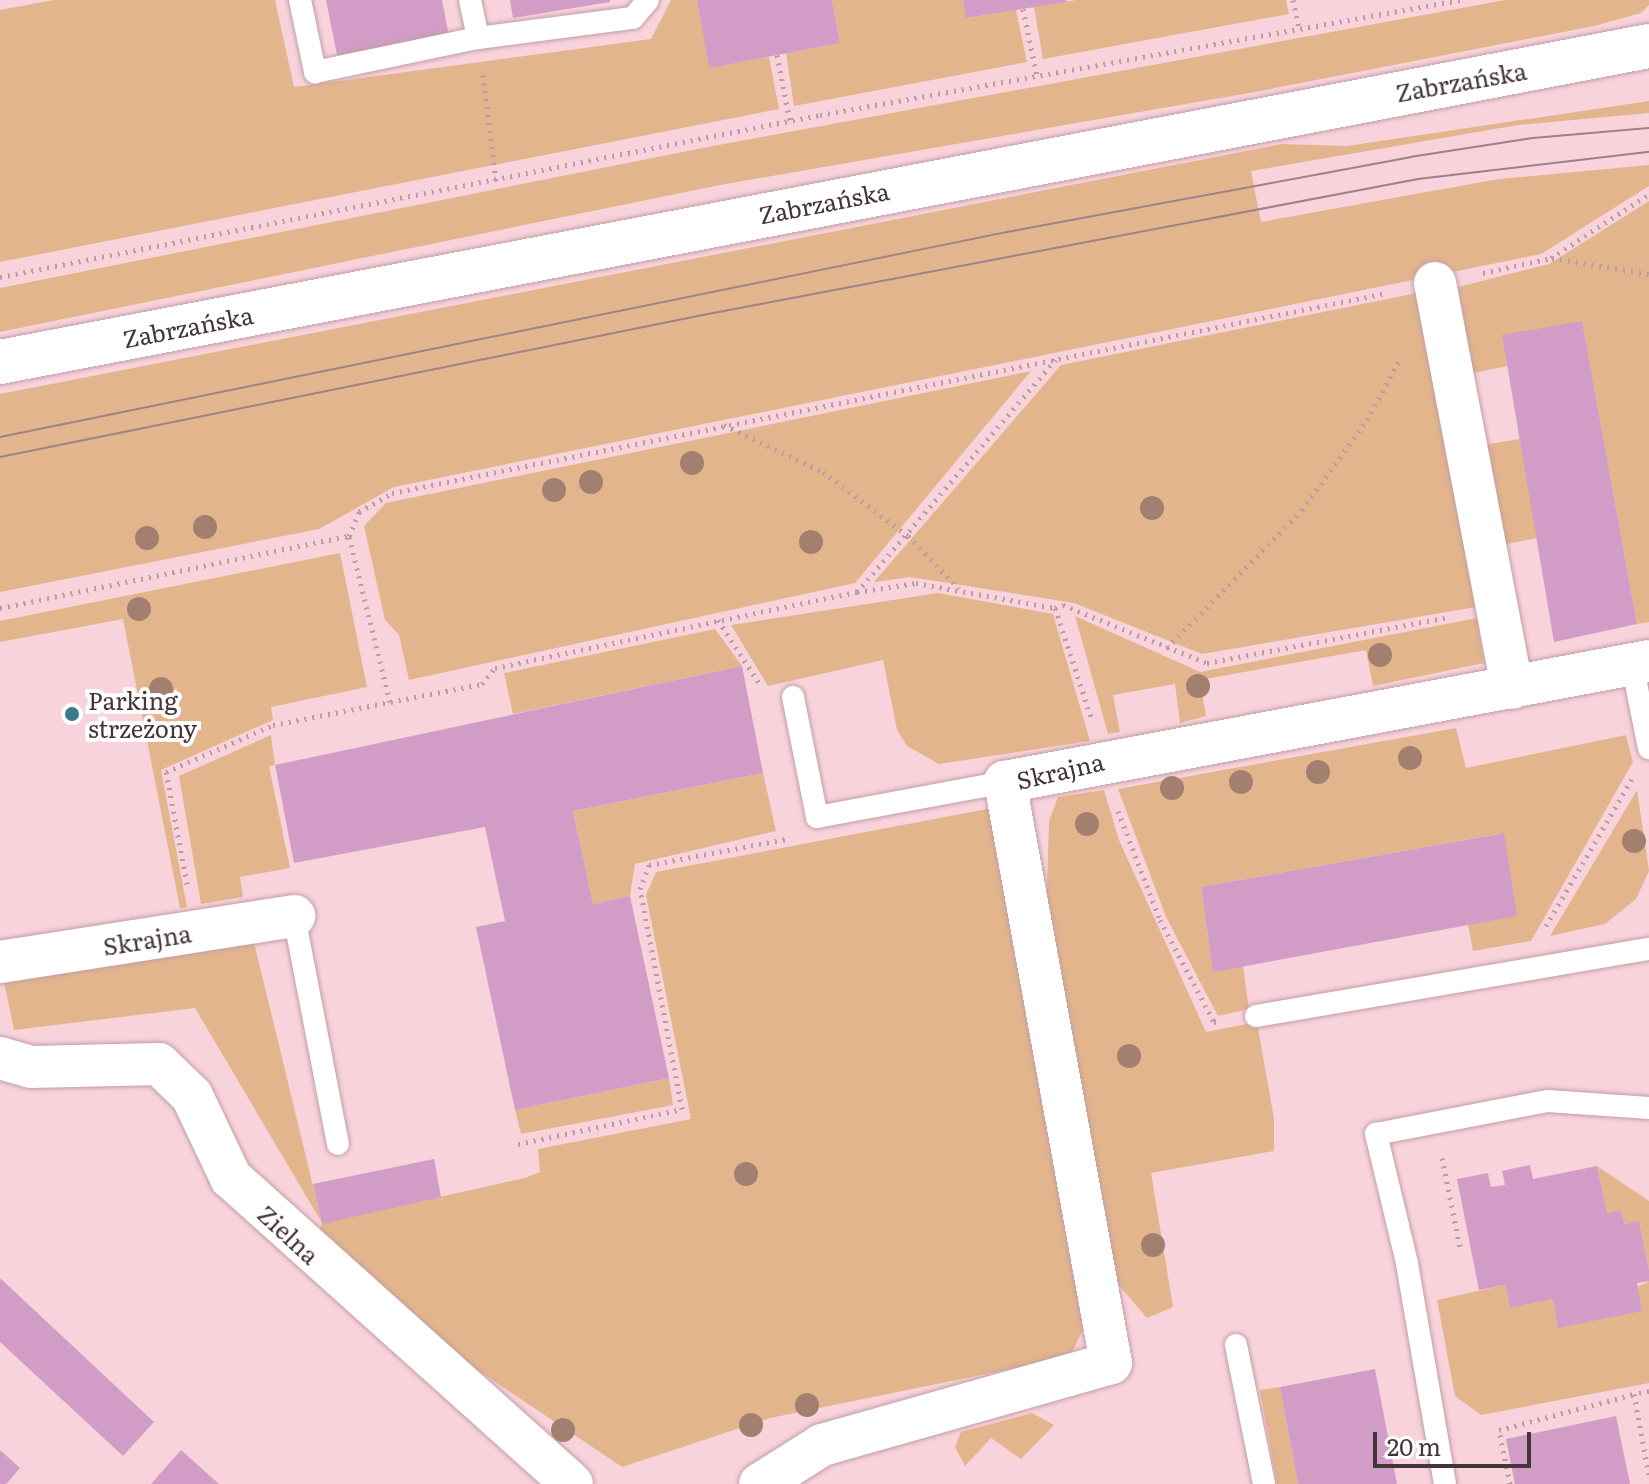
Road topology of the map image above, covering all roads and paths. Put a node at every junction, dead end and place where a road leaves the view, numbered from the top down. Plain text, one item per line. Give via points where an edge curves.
1 (300, 0) edge
2 (470, 0) edge
3 (648, 0) edge
4 (1293, 0) edge
5 (1460, 0) edge
6 (1023, 9) dead end
7 (1299, 29) junction
8 (478, 38) junction
9 (1649, 46) edge
10 (777, 55) dead end
11 (1037, 76) junction
12 (790, 121) junction
13 (496, 181) junction
14 (1649, 194) edge
15 (1551, 258) junction
16 (1649, 274) edge
17 (0, 277) edge
18 (1435, 283) junction
19 (1056, 358) junction
20 (0, 362) edge
21 (723, 424) junction
22 (349, 536) junction
23 (908, 536) junction
24 (960, 589) junction
25 (857, 592) junction
26 (0, 608) edge
27 (1055, 608) junction
28 (1496, 608) junction
29 (718, 620) junction
30 (1167, 648) junction
31 (1640, 662) edge
32 (1512, 688) junction
33 (793, 697) joint
34 (390, 702) junction
35 (1645, 756) edge
36 (1105, 759) junction
37 (1005, 782) junction
38 (804, 835) dead end
39 (294, 916) joint
40 (196, 931) junction
41 (1649, 949) edge
42 (0, 962) edge
43 (1520, 972) junction
44 (1256, 1016) joint
45 (0, 1058) edge
46 (1649, 1108) edge
47 (1435, 1122) junction
48 (338, 1144) dead end
49 (518, 1144) dead end
50 (1460, 1247) dead end
51 (1236, 1345) dead end
52 (1649, 1391) edge
53 (1634, 1394) junction
54 (1649, 1476) edge
55 (572, 1484) edge
56 (760, 1484) edge
57 (1264, 1484) edge
58 (1445, 1484) edge
59 (1510, 1484) edge

1 - 8 lane via 315,72
2 - 8 lane
3 - 8 lane via 633,18
4 - 7 path
5 - 7 path
6 - 11 path
7 - 11 path
8 - 13 path
9 - 20 main road, Zabrzańska
10 - 12 path
11 - 12 path
12 - 13 path
13 - 17 path
14 - 15 path
15 - 16 path
15 - 18 path
18 - 19 path
18 - 28 street
18 - 30 path via 1367,420 1302,510
19 - 21 path
19 - 23 path
21 - 22 path via 392,493 359,512
21 - 23 path via 823,472
22 - 26 path
22 - 34 path
23 - 24 path
23 - 25 path
24 - 25 path via 916,583
24 - 27 path
25 - 29 path
27 - 30 path via 1063,605
27 - 36 path
28 - 30 path via 1207,663
28 - 32 street
29 - 33 path via 762,688
29 - 34 path via 495,668 482,684
31 - 32 street, Skrajna
31 - 35 lane
32 - 36 street, Skrajna
33 - 37 lane via 817,817
34 - 40 path via 273,725 166,772
35 - 43 path
36 - 37 street, Skrajna
36 - 44 path via 1122,827 1160,920 1214,1022
37 - 56 street, Skrajna via 1111,1363 822,1445
38 - 49 path via 649,865 640,889 682,1109
39 - 40 street, Skrajna
39 - 48 lane
40 - 42 street, Skrajna
41 - 43 lane
43 - 44 lane
45 - 55 street, Zielna via 31,1067 159,1064 192,1096 231,1178
46 - 47 lane via 1548,1101
47 - 50 path
47 - 58 lane via 1376,1134 1407,1263
51 - 57 lane
52 - 53 path
53 - 54 path
53 - 59 path via 1499,1430

